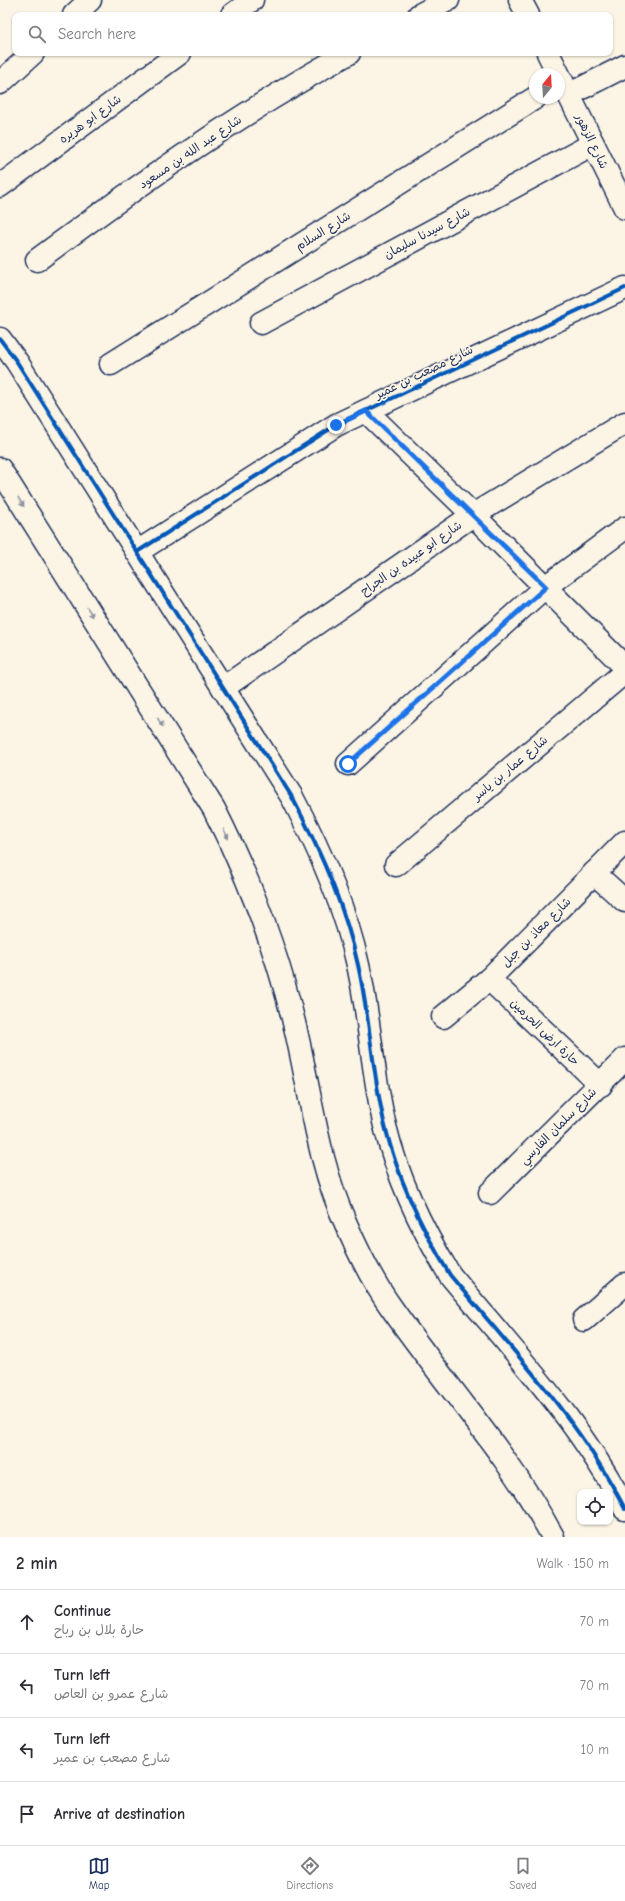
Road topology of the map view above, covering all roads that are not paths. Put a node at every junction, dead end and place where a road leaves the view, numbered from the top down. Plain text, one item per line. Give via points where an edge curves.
1 (90, 0) edge
2 (252, 0) edge
3 (448, 0) edge
4 (520, 0) edge
5 (77, 12) edge
6 (236, 12) edge
7 (424, 12) edge
8 (526, 12) edge
9 (29, 56) edge
10 (176, 56) edge
11 (344, 56) edge
12 (549, 56) edge
13 (625, 66) edge
14 (555, 68) edge
15 (0, 83) edge
16 (565, 86) edge
17 (565, 88) edge
18 (529, 102) edge
19 (593, 144) junction
20 (0, 186) edge
21 (625, 208) edge
22 (37, 260) dead end
23 (625, 288) edge
24 (260, 323) dead end
25 (0, 339) edge
26 (111, 364) dead end
27 (366, 411) junction
28 (625, 423) edge
29 (0, 469) edge
30 (473, 515) junction
31 (625, 528) edge
32 (137, 552) junction
33 (546, 587) junction
34 (625, 667) edge
35 (625, 672) edge
36 (223, 688) junction
37 (348, 764) dead end
38 (625, 842) edge
39 (396, 865) dead end
40 (594, 873) junction
41 (625, 901) edge
42 (489, 979) junction
43 (443, 1017) dead end
44 (625, 1059) edge
45 (600, 1085) junction
46 (490, 1193) dead end
47 (625, 1284) edge
48 (584, 1320) dead end
49 (625, 1509) edge
50 (553, 1537) edge

1 - 5 street
2 - 6 street
3 - 7 street
4 - 8 street
9 - 15 street
10 - 20 street, شارع ابو هريره
11 - 22 street, شارع عبد الله بن مسعود via 189,152
12 - 14 street, شارع الزهور
13 - 16 street
17 - 19 street, شارع الزهور
18 - 26 street, شارع السلام
19 - 21 street, شارع الزهور
19 - 24 street, شارع سيدنا سليمان
23 - 27 street, شارع مصعب بن عمير
25 - 32 street
27 - 30 street
27 - 32 street, شارع مصعب بن عمير via 323,433
28 - 30 street, شارع ابو عبيده بن الجراح
29 -> 50 street via 214,809 233,848 266,928 283,979 328,1175 345,1222 366,1267 392,1309 510,1466 538,1508
30 - 33 street
30 - 36 street, شارع ابو عبيده بن الجراح
31 - 33 street
32 - 36 street
33 - 34 street
33 - 37 street
35 - 39 street, شارع عمار بن ياسر
36 - 49 street via 292,797 330,877 358,964 385,1126 395,1161 420,1223 450,1275 565,1414 592,1453
38 - 40 street, شارع معاذ بن جبل
40 - 41 street
40 - 42 street, شارع معاذ بن جبل
42 - 43 street, شارع معاذ بن جبل
42 - 45 street, حارة ارض الحرمين
44 - 45 street, شارع سلمان الفارسي
45 - 46 street, شارع سلمان الفارسي
47 - 48 street

